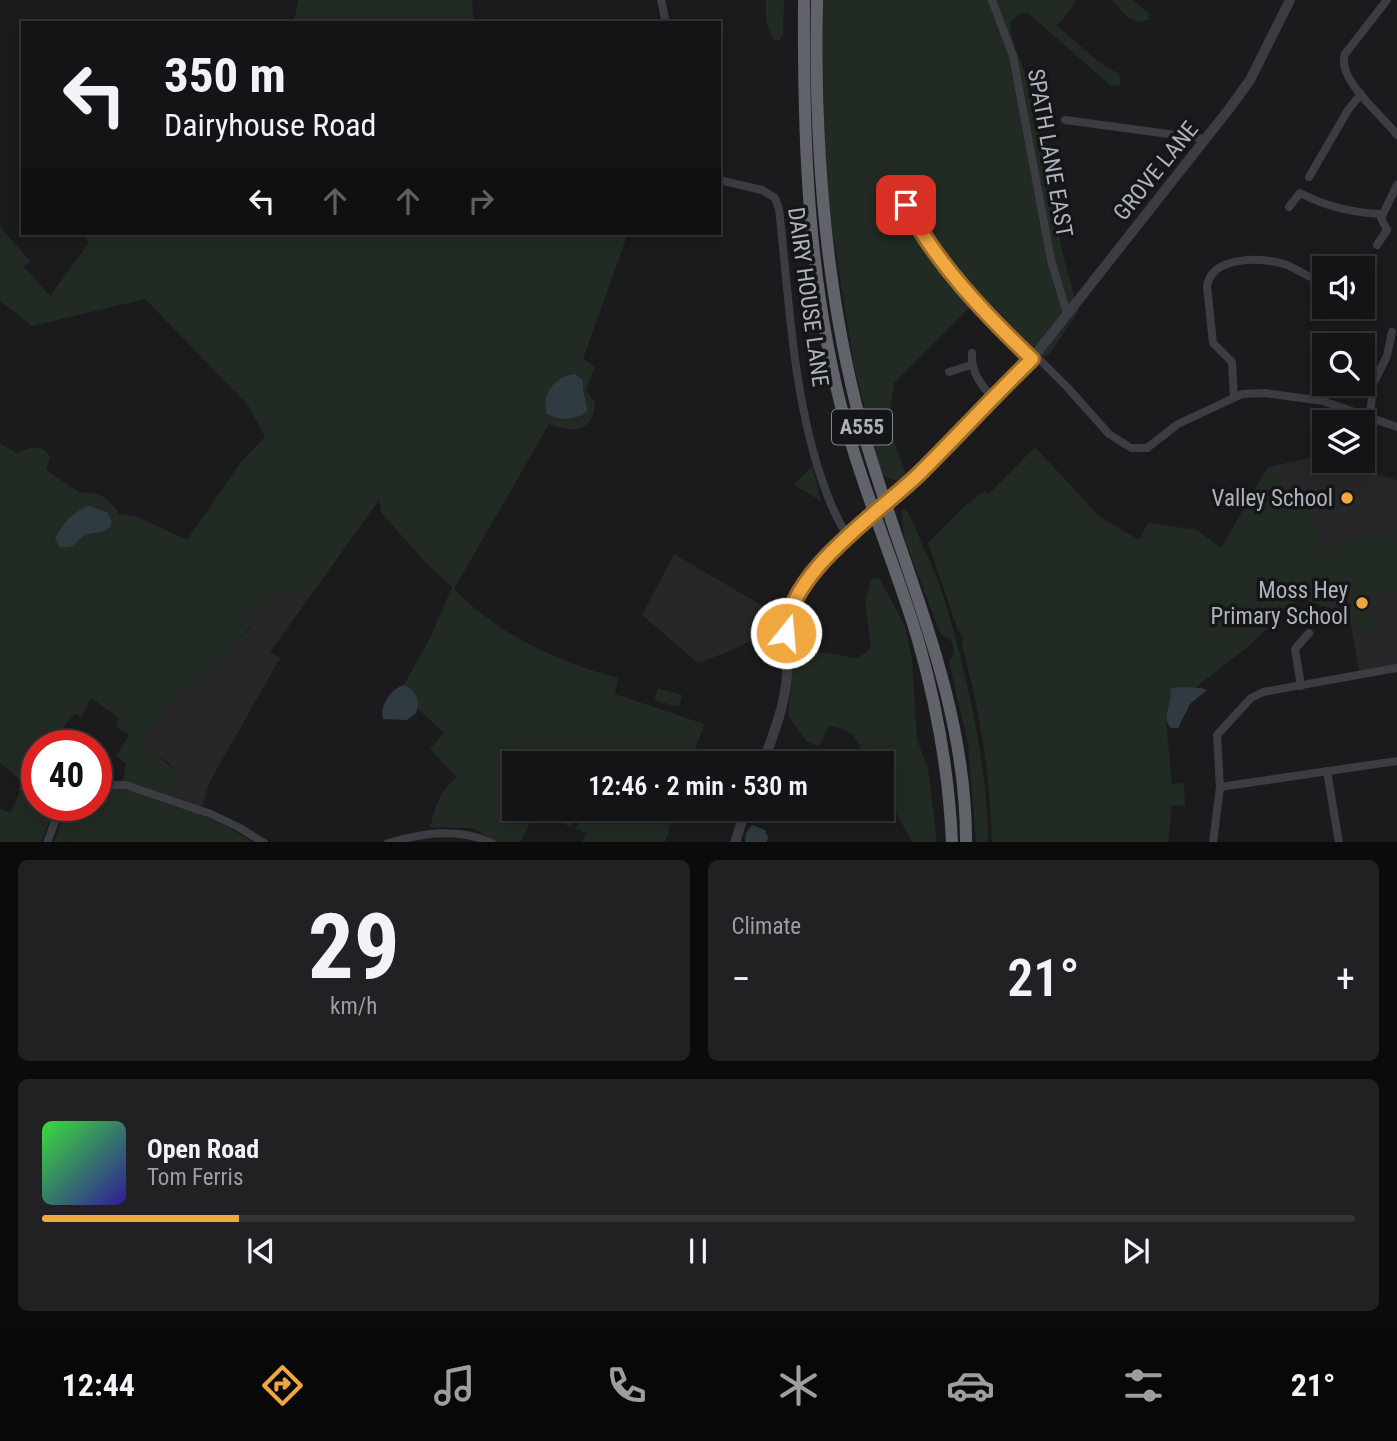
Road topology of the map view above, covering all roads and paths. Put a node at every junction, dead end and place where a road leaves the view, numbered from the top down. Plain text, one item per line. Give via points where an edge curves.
1 (661, 0) edge
2 (804, 0) edge
3 (817, 0) edge
4 (992, 0) edge
5 (1290, 0) edge
6 (1387, 0) edge
7 (666, 21) edge
8 (1361, 94) junction
9 (1065, 120) dead end
10 (1397, 135) edge
11 (1206, 139) junction
12 (1310, 177) dead end
13 (721, 180) edge
14 (891, 184) dead end
15 (1397, 185) edge
16 (1289, 207) dead end
17 (1382, 214) junction
18 (1387, 230) junction
19 (1397, 230) edge
20 (1377, 245) dead end
21 (1312, 278) edge
22 (1067, 313) junction
23 (1392, 332) dead end
24 (972, 353) dead end
25 (1034, 357) junction
26 (971, 365) junction
27 (949, 372) dead end
28 (1234, 397) junction
29 (993, 398) junction
30 (1351, 410) edge
31 (1371, 410) edge
32 (1375, 418) edge
33 (1397, 428) edge
34 (848, 536) junction
35 (1309, 633) dead end
36 (1397, 668) edge
37 (1301, 686) junction
38 (768, 751) edge
39 (1397, 761) edge
40 (1327, 771) junction
41 (112, 785) edge
42 (1220, 787) junction
43 (55, 821) edge
44 (742, 821) edge
45 (47, 842) edge
46 (264, 842) edge
47 (388, 842) edge
48 (492, 842) edge
49 (735, 842) edge
50 (952, 842) edge
51 (966, 842) edge
52 (1213, 842) edge
53 (1339, 842) edge

1 - 7 street
2 - 50 highway, A555 via 808,186 824,327 848,430 930,687
3 - 51 highway, A555 via 821,186 839,323 871,458 945,683 961,767
4 - 22 street, SPATH LANE EAST via 1013,56 1051,260
5 - 11 street, GROVE LANE via 1250,80
6 - 8 street via 1342,61
8 - 10 street
8 - 12 street
9 - 11 street
11 - 22 street, GROVE LANE
13 - 34 street, DAIRY HOUSE LANE via 762,190 775,198 779,209 786,295 809,439 829,501
14 - 25 street via 947,267
15 - 17 street
16 - 17 street via 1300,193 1355,213
17 - 18 street
18 - 19 street
18 - 20 street
21 - 28 street via 1267,261 1230,263 1208,277 1213,343 1232,362
22 - 25 street, GROVE LANE
23 - 31 street via 1387,356 1373,384
24 - 26 street
25 - 28 street via 1068,387 1108,435 1131,448 1147,448 1178,424
25 - 29 street, GROVE LANE
26 - 27 street
26 - 29 street
28 - 30 street via 1264,393
29 - 34 street, GROVE LANE, bridge via 896,496
32 - 33 street
34 - 38 street, GROVE LANE via 809,579 791,614 786,629 787,677
35 - 37 street via 1295,649
36 - 37 street
37 - 42 street via 1256,695 1218,731
39 - 40 street
40 - 42 street
40 - 53 street
41 - 46 street via 126,785 211,814
42 - 52 street
43 - 45 street
44 - 49 street
47 - 48 street via 463,832

